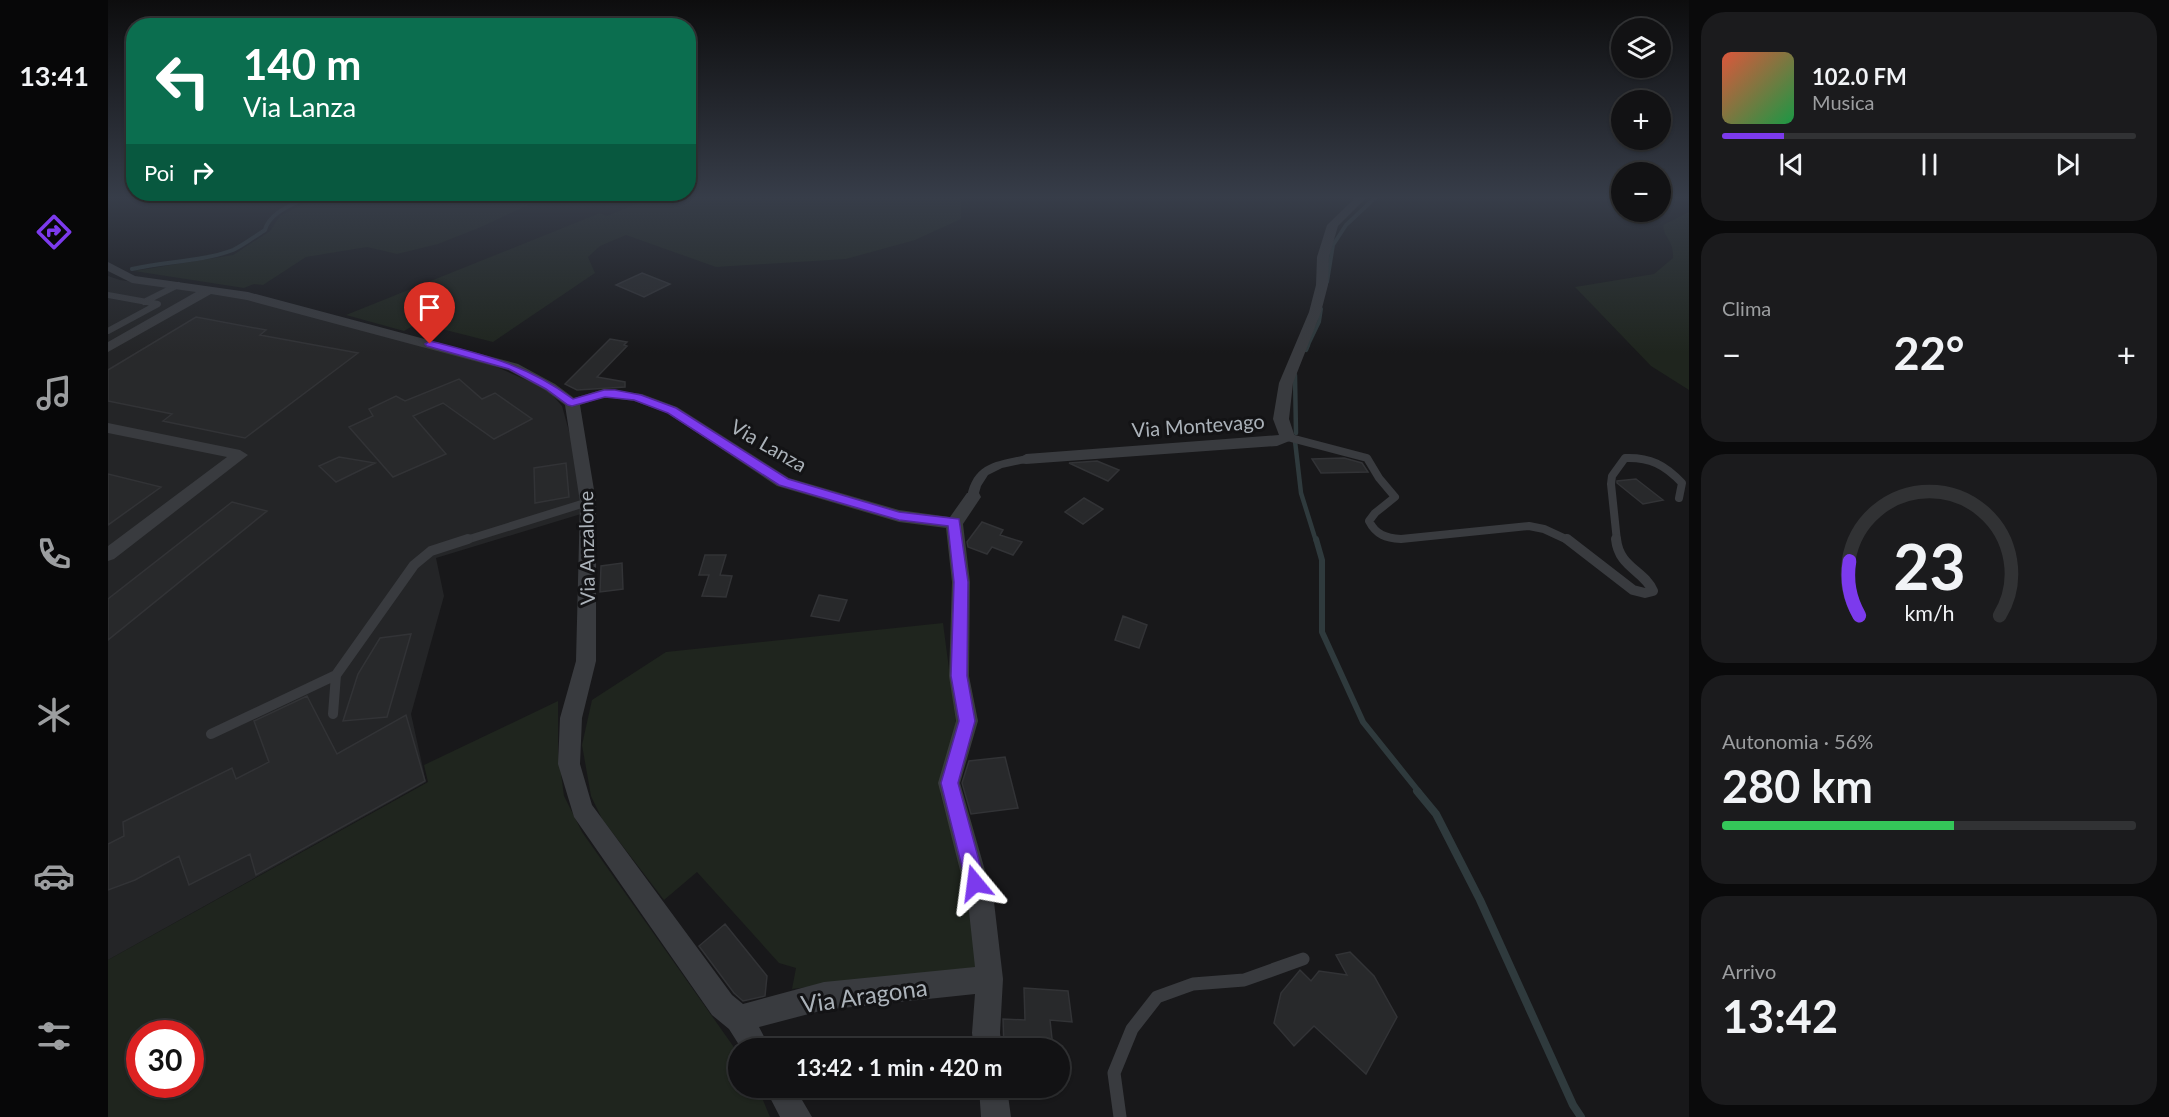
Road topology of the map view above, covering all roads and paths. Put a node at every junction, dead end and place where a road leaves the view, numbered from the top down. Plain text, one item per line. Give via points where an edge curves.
1 (1326, 249) edge
2 (110, 269) edge
3 (178, 285) junction
4 (209, 290) junction
5 (108, 295) edge
6 (144, 302) junction
7 (108, 331) edge
8 (108, 348) edge
9 (572, 403) junction
10 (108, 428) edge
11 (1287, 437) junction
12 (1026, 459) joint
13 (973, 498) joint
14 (1679, 498) dead end
15 (588, 502) junction
16 (954, 523) junction
17 (108, 555) edge
18 (336, 675) junction
19 (333, 714) dead end
20 (211, 734) dead end
21 (1303, 959) dead end
22 (990, 979) junction
23 (739, 1020) junction
24 (750, 1038) edge
25 (987, 1038) edge
26 (785, 1098) edge
27 (994, 1098) edge
28 (797, 1117) edge
29 (996, 1117) edge
30 (1120, 1117) edge

1 - 11 street, Via Montevago via 1316,312 1286,383 1281,419
2 - 3 street via 132,279
3 - 4 street
3 - 6 lane
4 - 8 street
4 - 9 street via 248,296 513,367
5 - 6 lane
6 - 7 lane via 158,304
9 - 15 street, Via Anzalone
9 - 16 street, Via Lanza via 604,393 637,398 672,410 783,482 899,516
10 - 17 street via 240,455
11 - 12 street, Via Montevago via 1277,441
11 - 14 lane via 1367,458 1395,497 1373,512 1369,521 1374,532 1384,538 1528,526 1545,528 1560,533 1633,590 1645,593 1653,591 1650,584 1625,562 1617,545 1612,476 1625,458 1658,460 1682,483
12 - 13 street, Via Montevago via 984,471 975,482
13 - 16 street, Via Montevago
15 - 18 lane via 431,551 414,565
15 - 23 street, Via Anzalone via 586,662 571,718 569,764 582,810 722,1005
16 - 22 street via 961,582 959,676 967,721 949,783 981,902
18 - 19 lane
18 - 20 lane
21 - 30 lane via 1244,980 1193,984 1157,998 1132,1029 1114,1073
22 - 23 street, Via Aragona via 824,996
22 - 25 street
23 - 24 street, Via Anzalone
26 - 28 street
27 - 29 street

